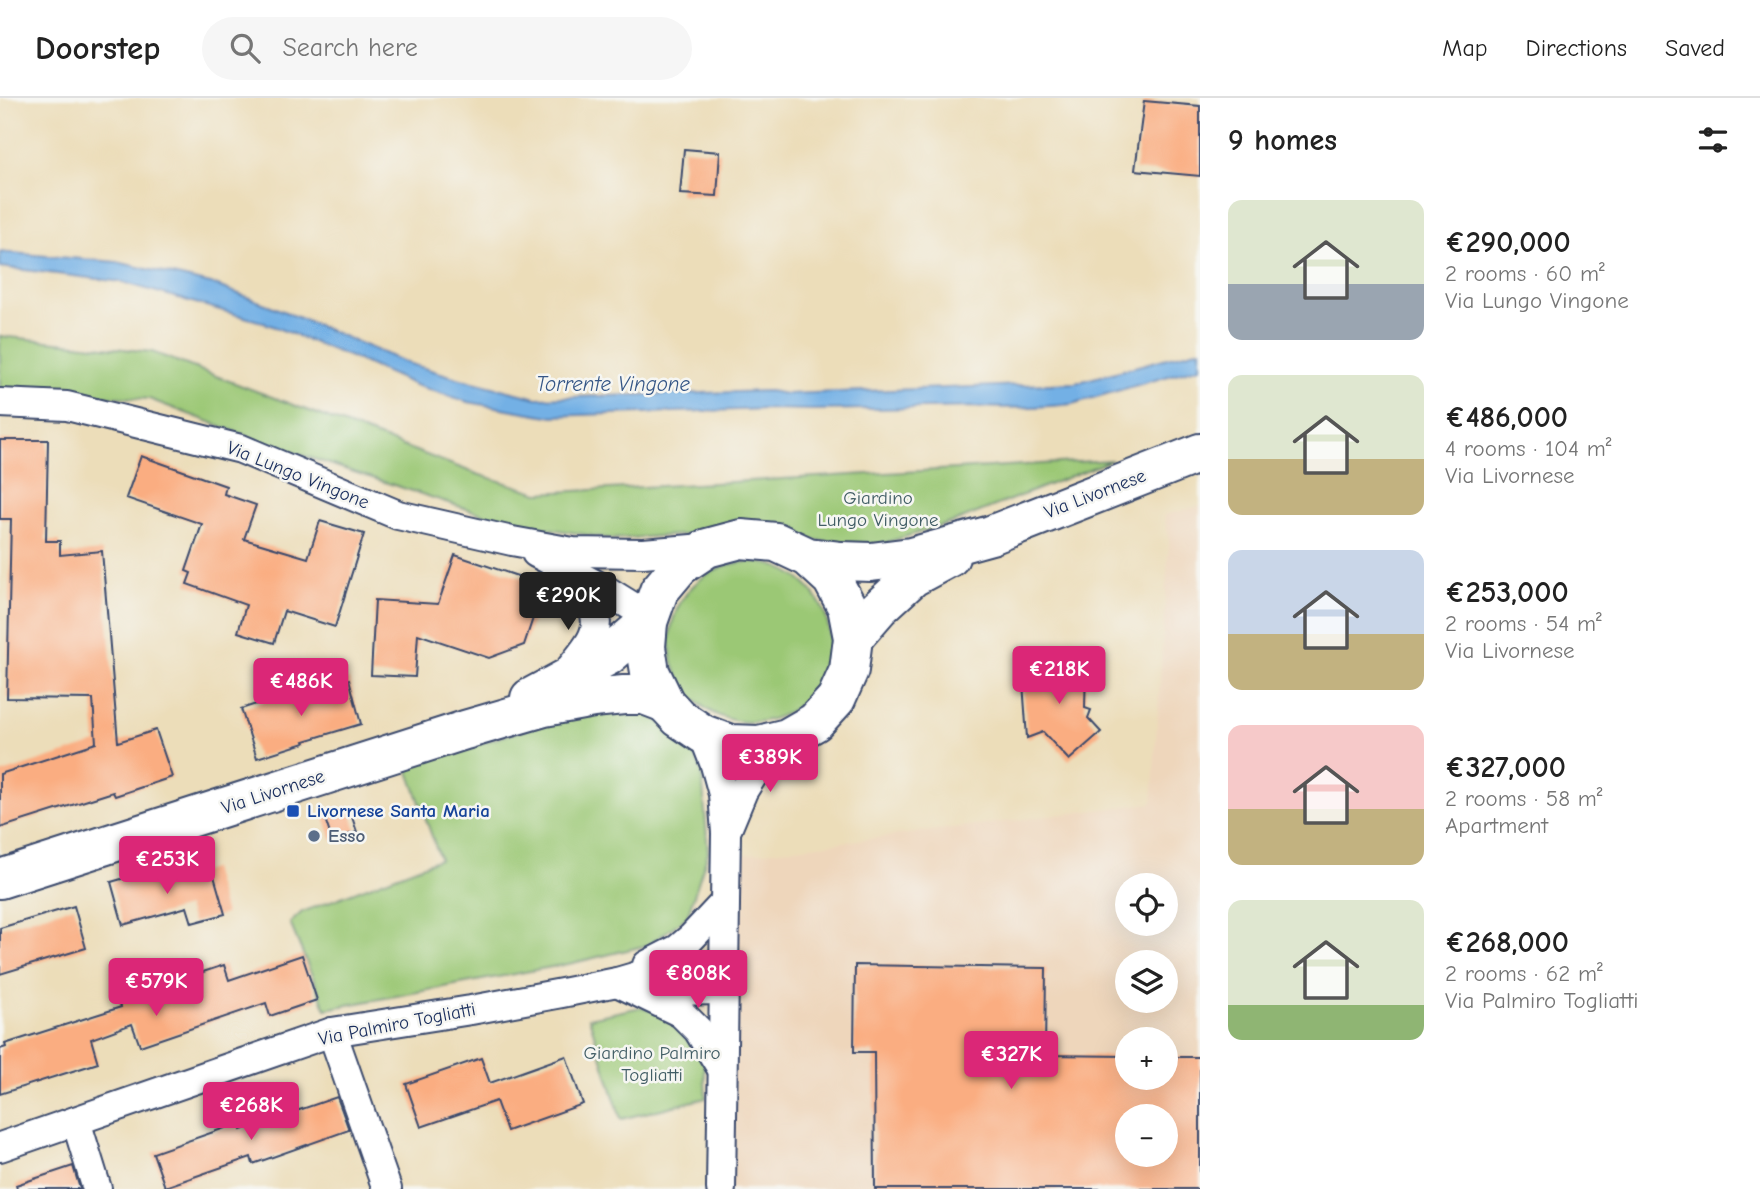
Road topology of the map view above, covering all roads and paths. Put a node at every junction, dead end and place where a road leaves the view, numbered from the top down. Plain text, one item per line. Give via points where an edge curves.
1 (0, 403) edge
2 (1200, 453) edge
3 (991, 535) junction
4 (512, 541) junction
5 (707, 548) junction
6 (808, 557) junction
7 (581, 578) junction
8 (648, 622) junction
9 (853, 638) junction
10 (558, 684) junction
11 (665, 704) junction
12 (465, 730) junction
13 (703, 734) junction
14 (787, 738) junction
15 (726, 833) junction
16 (0, 879) edge
17 (724, 903) junction
18 (723, 978) junction
19 (617, 982) junction
20 (332, 1032) junction
21 (723, 1069) junction
22 (76, 1121) junction
23 (0, 1147) edge
24 (97, 1189) edge
25 (387, 1189) edge
26 (721, 1189) edge

1 - 4 street, Via Lungo Vingone via 67,406 241,449 398,515
2 - 3 main road, Via Livornese
3 - 6 main road, Via Livornese via 911,557 871,562
3 - 9 main road, Via Livornese via 913,577
4 - 5 street, Via Lungo Vingone via 573,552
4 - 7 street, Via Lungo Vingone
5 - 6 main road, Via Livornese via 741,539 765,541
5 - 8 main road, Via Livornese via 680,566 659,591
6 - 9 main road, Via Livornese via 832,579 847,607
7 - 8 street, Via Lungo Vingone via 633,607
7 - 10 street via 594,604 597,624 592,642
8 - 10 main road, Via Livornese via 608,656
8 - 11 main road, Via Livornese via 650,672
9 - 14 main road, Via Livornese via 849,670 836,699 815,722
10 - 12 main road, Via Livornese
11 - 12 main road, Via Livornese via 644,695 593,698
11 - 13 main road, Via Livornese
12 - 16 main road, Via Livornese
13 - 14 main road, Via Livornese via 730,744 759,745
13 - 15 street via 723,794
14 - 15 street via 743,791
15 - 17 street
17 - 18 street
17 - 19 street via 678,949
18 - 19 street, Via Palmiro Togliatti via 665,968
18 - 21 street
19 - 20 street, Via Palmiro Togliatti
19 - 21 street via 681,1013
20 - 22 street, Via Palmiro Togliatti
20 - 25 street
21 - 26 street
22 - 23 street, Via Palmiro Togliatti
22 - 24 street

